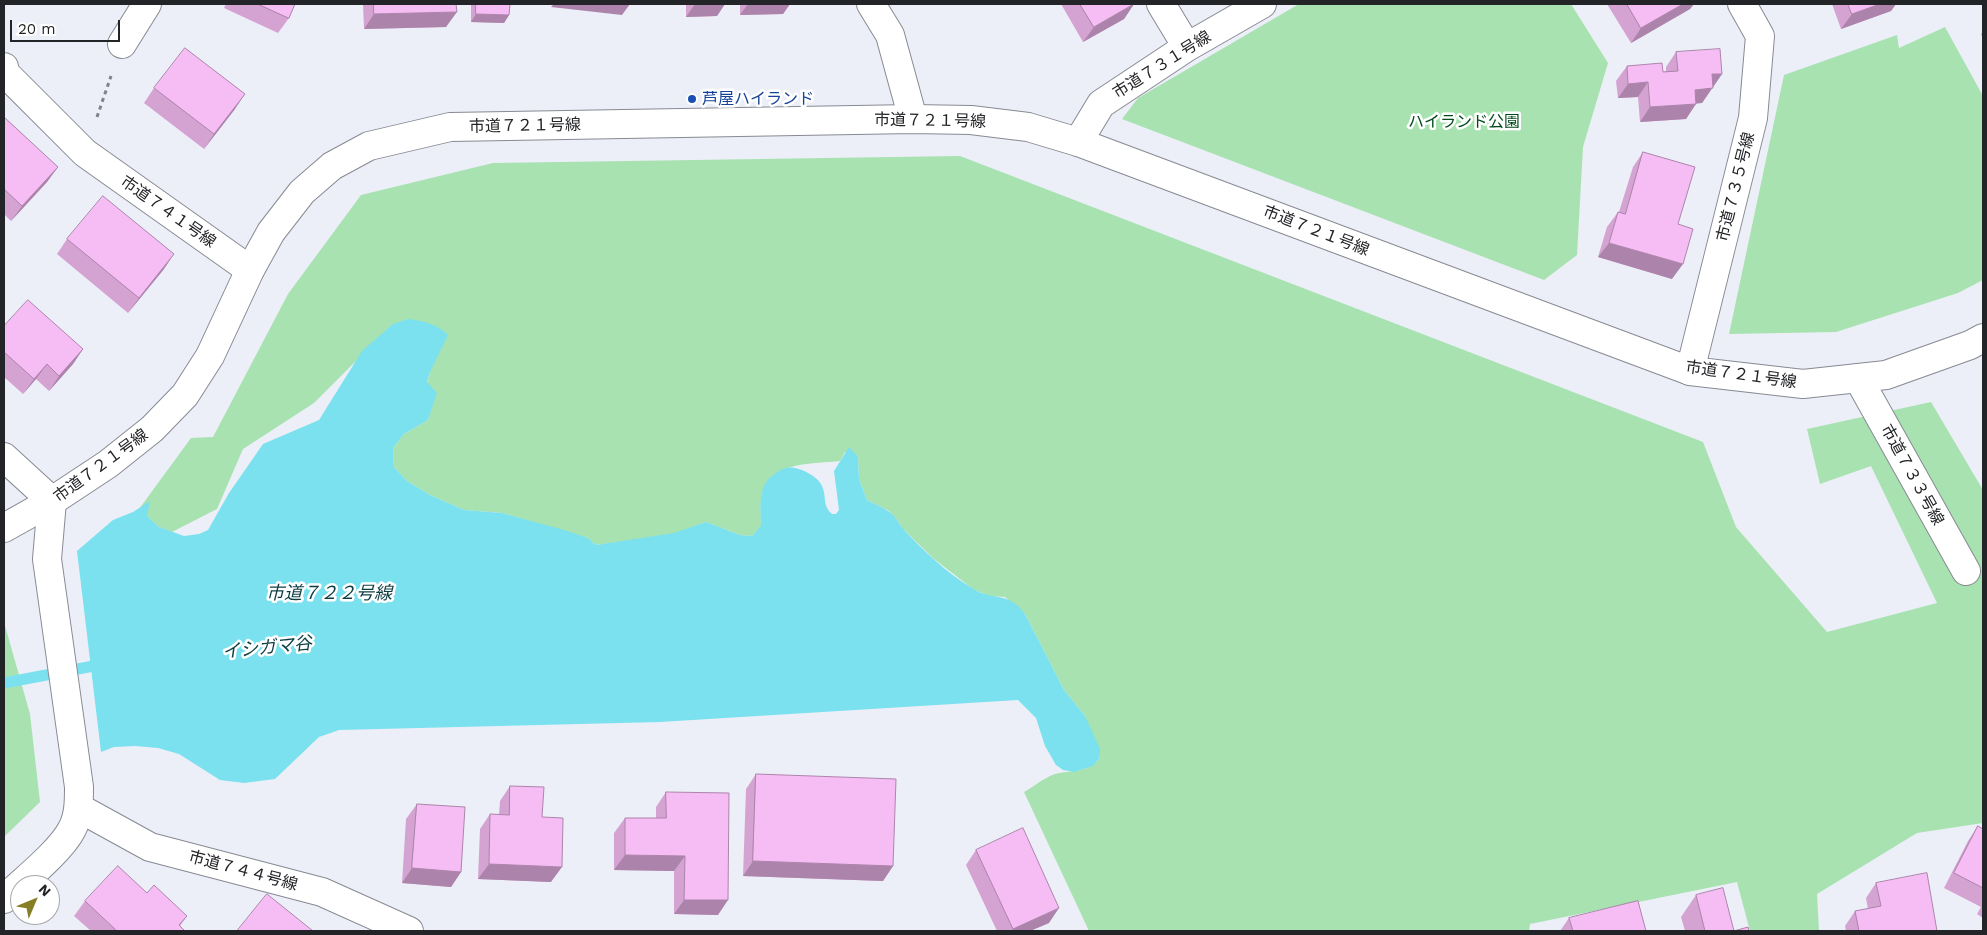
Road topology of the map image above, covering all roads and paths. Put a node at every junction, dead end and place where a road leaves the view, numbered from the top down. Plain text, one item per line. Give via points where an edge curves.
1 (147, 4) edge
2 (871, 4) edge
3 (1161, 4) edge
4 (1262, 4) edge
5 (1742, 4) edge
6 (122, 44) joint
7 (1187, 47) junction
8 (4, 67) edge
9 (913, 119) junction
10 (1078, 142) junction
11 (85, 153) junction
12 (250, 270) junction
13 (1983, 338) edge
14 (1690, 372) junction
15 (1858, 378) junction
16 (4, 457) edge
17 (52, 501) junction
18 (4, 528) edge
19 (1966, 571) dead end
20 (79, 808) junction
21 (4, 899) edge
22 (409, 931) edge

1 - 6 street
2 - 9 street via 890,35
3 - 7 street
4 - 7 street, 市道７３１号線
5 - 14 street, 市道７３５号線 via 1760,36 1753,118
6 - 11 path
7 - 10 street, 市道７３１号線 via 1101,104
8 - 11 street, 市道７４１号線 via 5,73
9 - 10 street, 市道７２１号線 via 971,120 1028,127
9 - 12 street, 市道７２１号線 via 450,127 411,135 369,146 332,166 302,192 271,232
10 - 14 street, 市道７２１号線
11 - 12 street, 市道７４１号線
12 - 17 street, 市道７２１号線 via 210,356 184,395 152,429 108,464
13 - 15 street, 市道７２１号線 via 1886,375
14 - 15 street, 市道７２１号線 via 1802,384
15 - 19 street, 市道７３３号線
16 - 17 street
17 - 18 street, 市道７２１号線
17 - 20 street via 47,559 79,787
20 - 21 street via 73,828 63,844
20 - 22 street, 市道７４４号線 via 150,846 322,892

